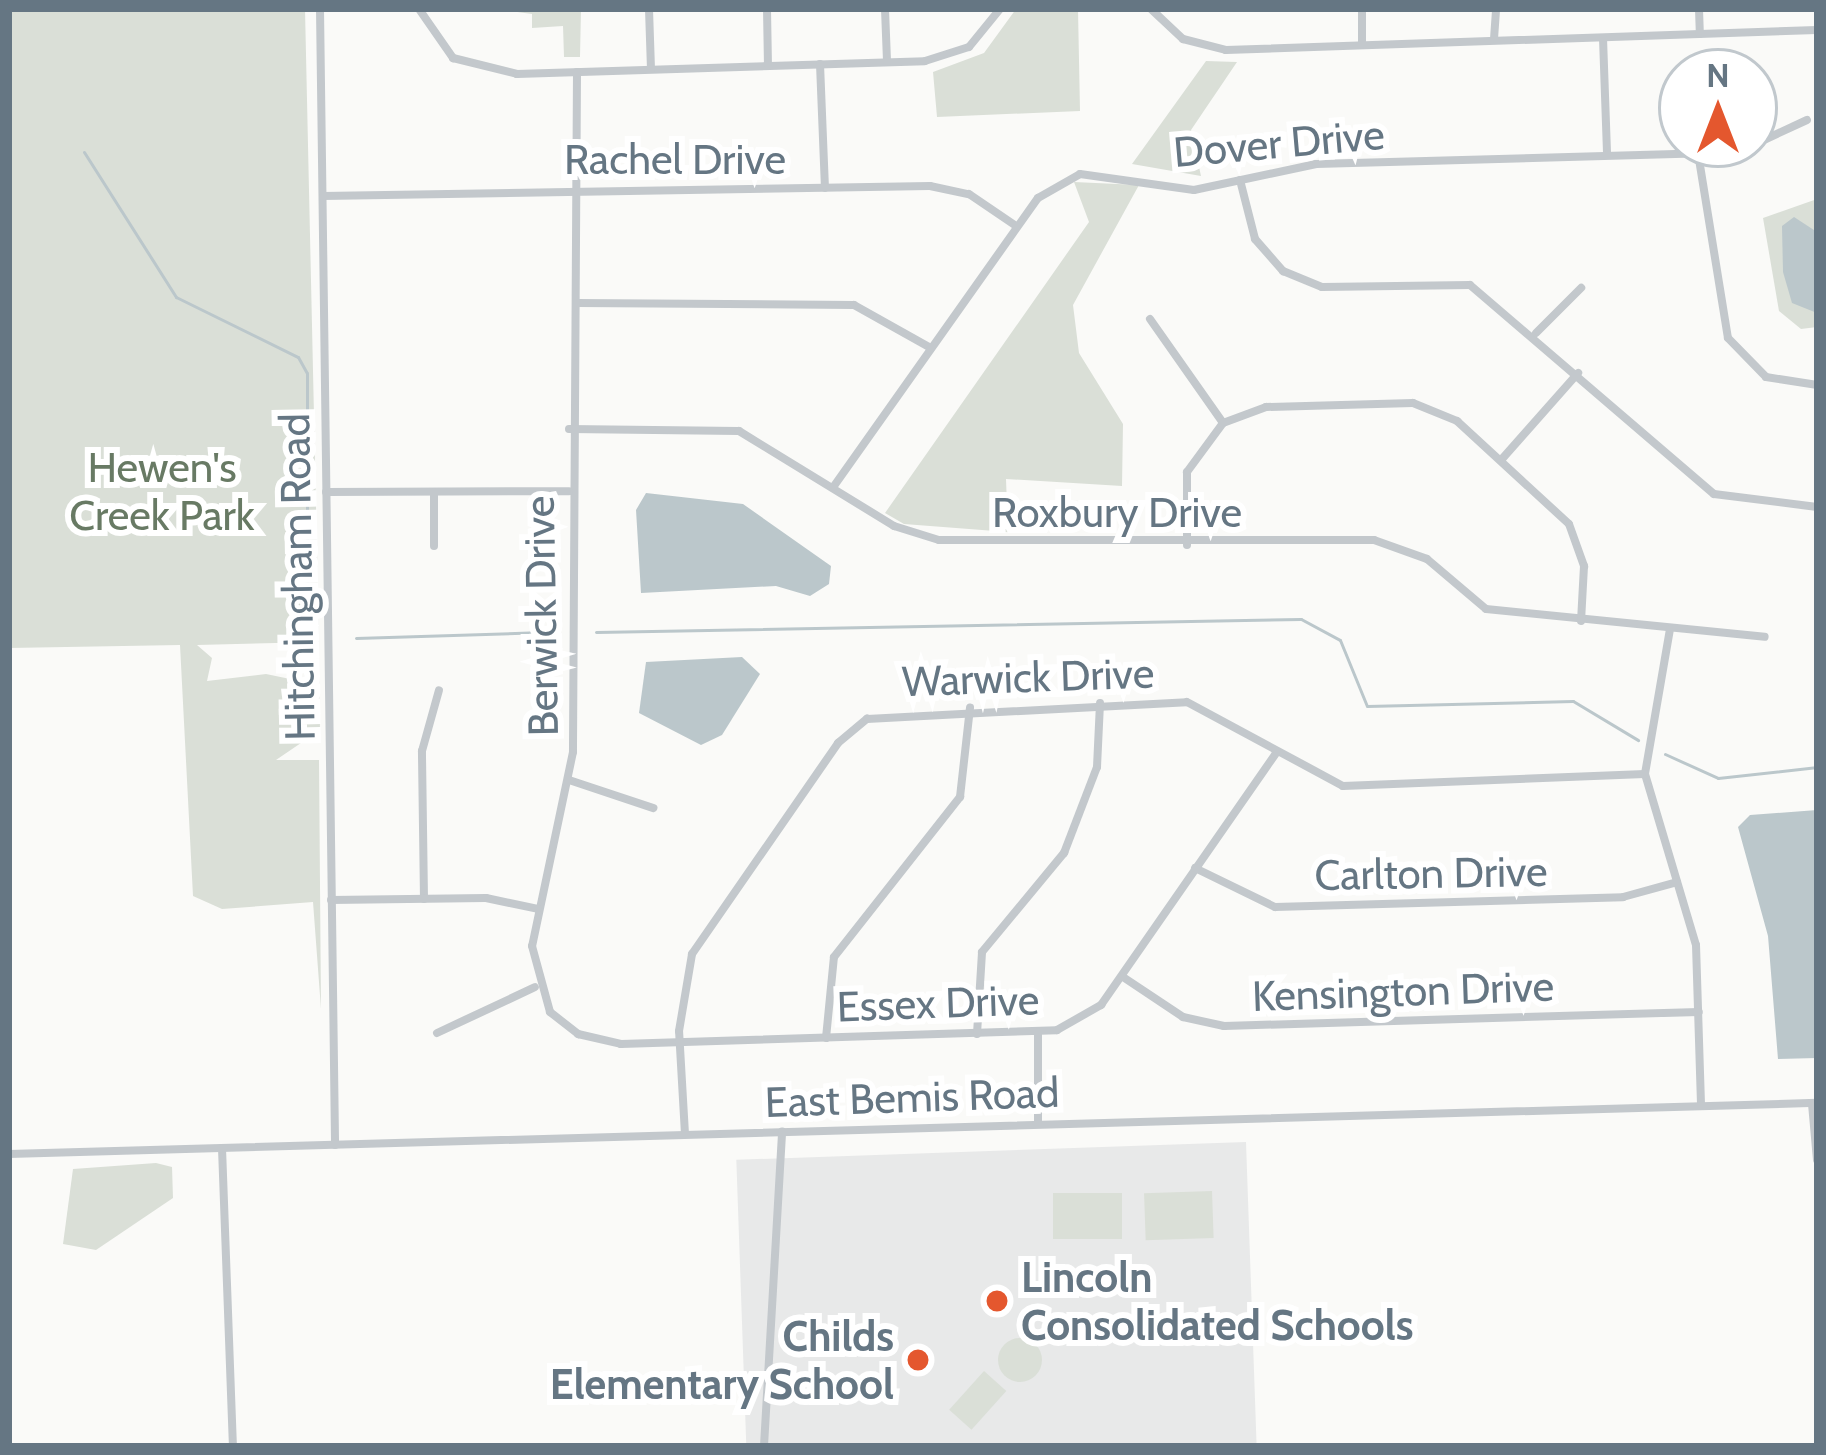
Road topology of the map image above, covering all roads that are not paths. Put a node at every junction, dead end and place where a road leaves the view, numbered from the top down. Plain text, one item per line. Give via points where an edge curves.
1 (320, 9) edge
2 (419, 9) edge
3 (649, 9) edge
4 (767, 9) edge
5 (885, 9) edge
6 (1151, 9) edge
7 (1362, 9) edge
8 (1496, 9) edge
9 (1699, 9) edge
10 (999, 13) edge
11 (1817, 30) edge
12 (1700, 34) junction
13 (1603, 38) junction
14 (1494, 39) junction
15 (1362, 45) junction
16 (887, 62) junction
17 (768, 64) junction
18 (820, 64) junction
19 (651, 69) junction
20 (577, 72) junction
21 (1807, 120) dead end
22 (1778, 138) edge
23 (1658, 154) edge
24 (1607, 155) junction
25 (1700, 168) edge
26 (1240, 180) junction
27 (580, 188) junction
28 (825, 188) junction
29 (322, 196) junction
30 (1016, 226) junction
31 (1581, 288) dead end
32 (577, 303) junction
33 (1150, 319) dead end
34 (1536, 333) junction
35 (931, 347) junction
36 (1578, 373) junction
37 (1817, 385) edge
38 (1223, 423) junction
39 (568, 429) junction
40 (1502, 459) junction
41 (834, 486) junction
42 (569, 491) junction
43 (326, 492) junction
44 (434, 492) junction
45 (1817, 506) edge
46 (1187, 545) junction
47 (434, 546) dead end
48 (1581, 621) junction
49 (1670, 629) junction
50 (1765, 637) dead end
51 (440, 690) dead end
52 (1100, 703) junction
53 (970, 708) junction
54 (1276, 753) junction
55 (1645, 774) junction
56 (568, 780) junction
57 (653, 808) dead end
58 (1195, 868) junction
59 (1678, 882) junction
60 (424, 899) junction
61 (332, 900) junction
62 (538, 909) junction
63 (1123, 976) junction
64 (536, 987) junction
65 (1699, 1012) junction
66 (1038, 1032) junction
67 (437, 1033) dead end
68 (977, 1034) junction
69 (826, 1037) junction
70 (680, 1041) junction
71 (1814, 1103) edge
72 (1701, 1106) junction
73 (1038, 1123) junction
74 (782, 1132) junction
75 (685, 1134) junction
76 (334, 1144) junction
77 (222, 1148) junction
78 (9, 1154) edge
79 (1817, 1160) edge
80 (233, 1446) edge
81 (764, 1446) edge

1 - 29 street, Hitchingham Road
2 - 20 street via 468,66
3 - 19 street
4 - 17 street
5 - 16 street
6 - 15 street via 1209,48
7 - 15 street
8 - 14 street
9 - 12 street
10 - 16 street via 947,57
11 - 12 street
12 - 13 street
13 - 14 street
13 - 24 street
14 - 15 street
16 - 18 street
17 - 18 street
17 - 19 street
18 - 28 street
19 - 20 street
20 - 27 street, Berwick Drive
21 - 22 street, Dover Drive
23 - 24 street, Dover Drive
24 - 26 street, Dover Drive via 1316,164
25 - 37 street via 1728,338 1766,377
26 - 30 street, Dover Drive via 1194,190 1081,174
26 - 34 street via 1255,239 1283,272 1322,287 1470,285
27 - 28 street, Rachel Drive
27 - 29 street, Rachel Drive
27 - 32 street, Berwick Drive
28 - 30 street, Rachel Drive via 952,188
29 - 43 street, Hitchingham Road
30 - 35 street, Dover Drive
31 - 34 street
32 - 35 street via 854,305
32 - 39 street, Berwick Drive
33 - 38 street
34 - 36 street
35 - 41 street, Dover Drive
36 - 40 street
36 - 45 street via 1714,494
38 - 40 street via 1266,407 1413,403 1457,421
38 - 46 street via 1187,472
39 - 41 street, Roxbury Drive via 740,431
39 - 42 street, Berwick Drive
40 - 48 street via 1580,545
41 - 46 street, Roxbury Drive via 939,540
42 - 44 street
42 - 56 street, Berwick Drive
43 - 44 street
43 - 61 street, Hitchingham Road
44 - 47 street
46 - 48 street, Roxbury Drive via 1392,542 1486,609
48 - 49 street, Roxbury Drive
49 - 50 street, Roxbury Drive
49 - 55 street
51 - 60 street via 422,752
52 - 53 street, Warwick Drive
52 - 54 street, Warwick Drive via 1203,705
52 - 68 street via 1097,767 1064,853 982,952
53 - 69 street via 960,796 834,957
53 - 70 street, Warwick Drive via 885,712 850,730 692,954
54 - 55 street, Warwick Drive via 1353,787
54 - 58 street, Essex Drive
55 - 59 street
56 - 57 street
56 - 62 street, Berwick Drive
58 - 59 street, Carlton Drive via 1275,907 1623,897
58 - 63 street, Essex Drive
59 - 65 street
60 - 61 street
60 - 62 street
61 - 76 street, Hitchingham Road
62 - 64 street, Berwick Drive
63 - 65 street, Kensington Drive via 1183,1017 1224,1026
63 - 66 street, Essex Drive via 1076,1023
64 - 67 street
64 - 70 street via 589,1038
65 - 72 street
66 - 68 street, Essex Drive
66 - 73 street
68 - 69 street, Essex Drive
69 - 70 street, Essex Drive
70 - 75 street, Warwick Drive
71 - 72 street, East Bemis Road
71 - 79 street
72 - 73 street, East Bemis Road
73 - 74 street, East Bemis Road
74 - 75 street, East Bemis Road
74 - 81 street
75 - 76 street, East Bemis Road
76 - 77 street, East Bemis Road
77 - 78 street, East Bemis Road
77 - 80 street

